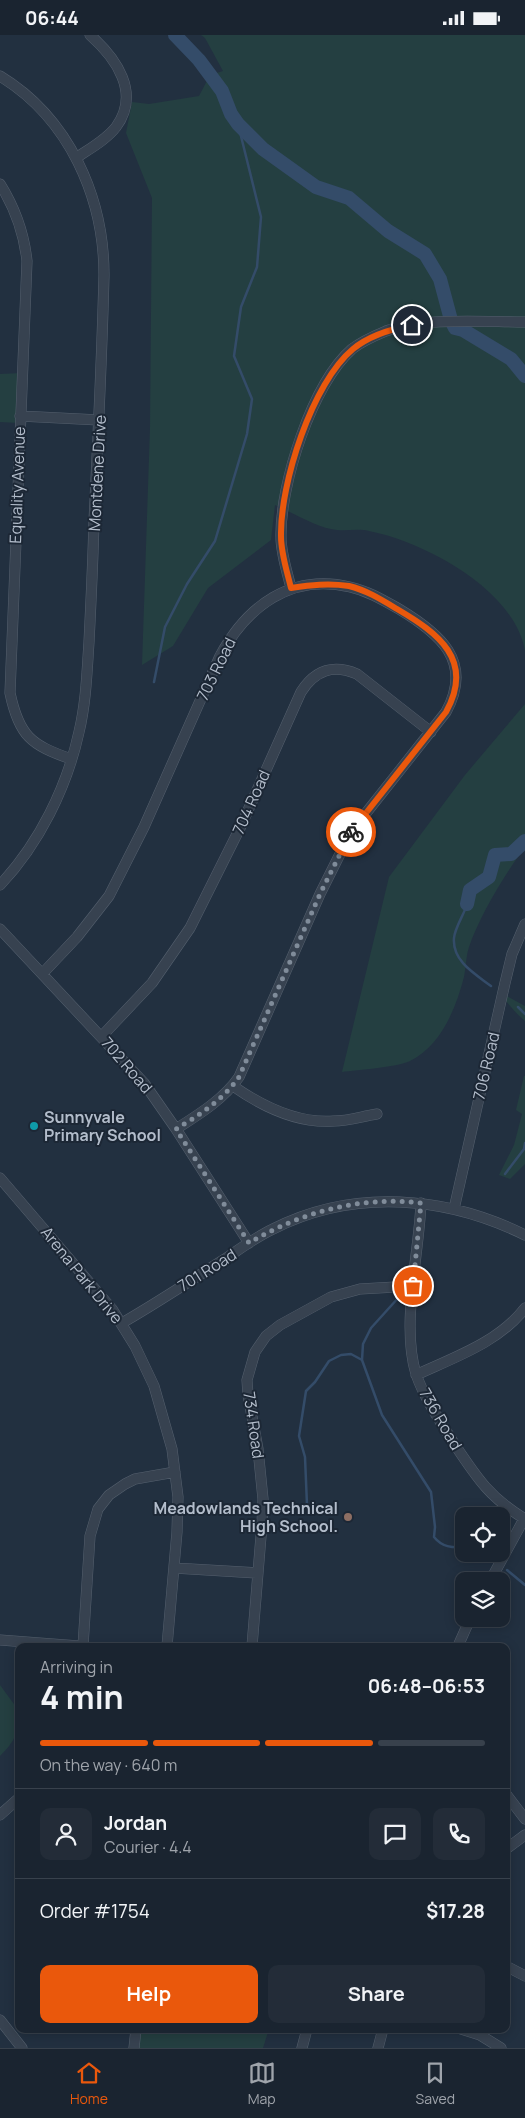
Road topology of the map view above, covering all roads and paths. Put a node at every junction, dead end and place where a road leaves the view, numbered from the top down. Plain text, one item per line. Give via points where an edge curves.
1 (90, 35) edge
2 (0, 76) edge
3 (76, 158) junction
4 (0, 184) edge
5 (525, 322) edge
6 (20, 416) junction
7 (99, 420) junction
8 (291, 588) junction
9 (431, 732) junction
10 (71, 759) junction
11 (0, 885) edge
12 (525, 924) edge
13 (0, 929) edge
14 (43, 973) junction
15 (102, 1036) junction
16 (232, 1086) junction
17 (377, 1113) dead end
18 (176, 1129) junction
19 (0, 1178) edge
20 (421, 1203) junction
21 (454, 1209) junction
22 (525, 1235) edge
23 (249, 1243) junction
24 (413, 1286) junction
25 (525, 1308) edge
26 (122, 1323) junction
27 (416, 1375) junction
28 (175, 1472) junction
29 (525, 1519) edge
30 (174, 1568) junction
31 (495, 1572) edge
32 (258, 1573) junction
33 (466, 1627) edge
34 (0, 1640) edge
35 (40, 1643) edge
36 (83, 1643) edge
37 (168, 1643) edge
38 (252, 1643) edge
39 (459, 1643) edge
40 (510, 1799) edge
41 (15, 1802) edge
42 (0, 1815) edge
43 (525, 1819) edge
44 (525, 1835) edge
45 (510, 1846) edge
46 (510, 1968) edge
47 (525, 1976) edge
48 (0, 2021) edge
49 (136, 2033) edge
50 (306, 2033) edge
51 (383, 2033) edge
52 (474, 2033) edge
53 (22, 2048) edge
54 (134, 2048) edge
55 (302, 2048) edge
56 (378, 2048) edge
57 (501, 2048) edge

1 - 3 street via 118,66 126,90 125,102 123,115 115,127
2 - 3 street, Montdene Drive via 20,90 50,120
3 - 7 street, Montdene Drive via 96,209 104,254
4 - 6 street, Equality Avenue via 23,232 27,261
5 - 8 street via 412,325 369,338 345,357 325,384 298,444 284,498 282,550
6 - 7 street
6 - 10 street, Equality Avenue via 10,693 17,722 33,742
7 - 10 street, Montdene Drive via 85,702
8 - 9 street, 703 Road via 317,584 351,587 382,599 440,638 449,651 456,686 453,700
8 - 14 street, 703 Road via 256,608 233,633 109,896
9 - 15 street, 704 Road via 357,674 329,669 312,677 301,692 241,826 190,928 152,983
9 - 16 street, 703 Road via 351,832 320,894 246,1063
10 - 11 street, Montdene Drive via 48,817
12 - 21 street, 706 Road via 505,983
13 - 14 street, 702 Road
14 - 15 street, 702 Road
15 - 18 street, 702 Road via 144,1083
16 - 17 street via 270,1109 313,1121 335,1121
16 - 18 street, 703 Road
18 - 23 street, 702 Road
19 - 26 street, Arena Park Drive via 102,1295
20 - 21 street, 701 Road
20 - 23 street, 701 Road via 390,1201 340,1206 289,1222
20 - 24 street, 736 Road
21 - 22 street, 701 Road
23 - 26 street, 701 Road
24 - 27 street, 736 Road via 411,1350
24 - 32 street, 734 Road via 360,1289 331,1297 280,1325 255,1351 248,1395 258,1449 262,1499
25 - 27 street via 500,1333
26 - 28 street, Arena Park Drive via 154,1386 168,1431
27 - 29 street, 736 Road via 428,1402 479,1481 505,1506
28 - 30 street, Arena Park Drive via 178,1497
28 - 36 street via 142,1477 125,1484 109,1495 98,1509 90,1536
29 - 31 street
30 - 32 street
30 - 37 street, Arena Park Drive
32 - 38 street, 734 Road
33 - 39 street
34 - 35 street
40 - 43 street
41 - 42 street
44 - 45 street
46 - 47 street
48 - 53 street
49 - 54 street
50 - 55 street
51 - 56 street
52 - 57 street

